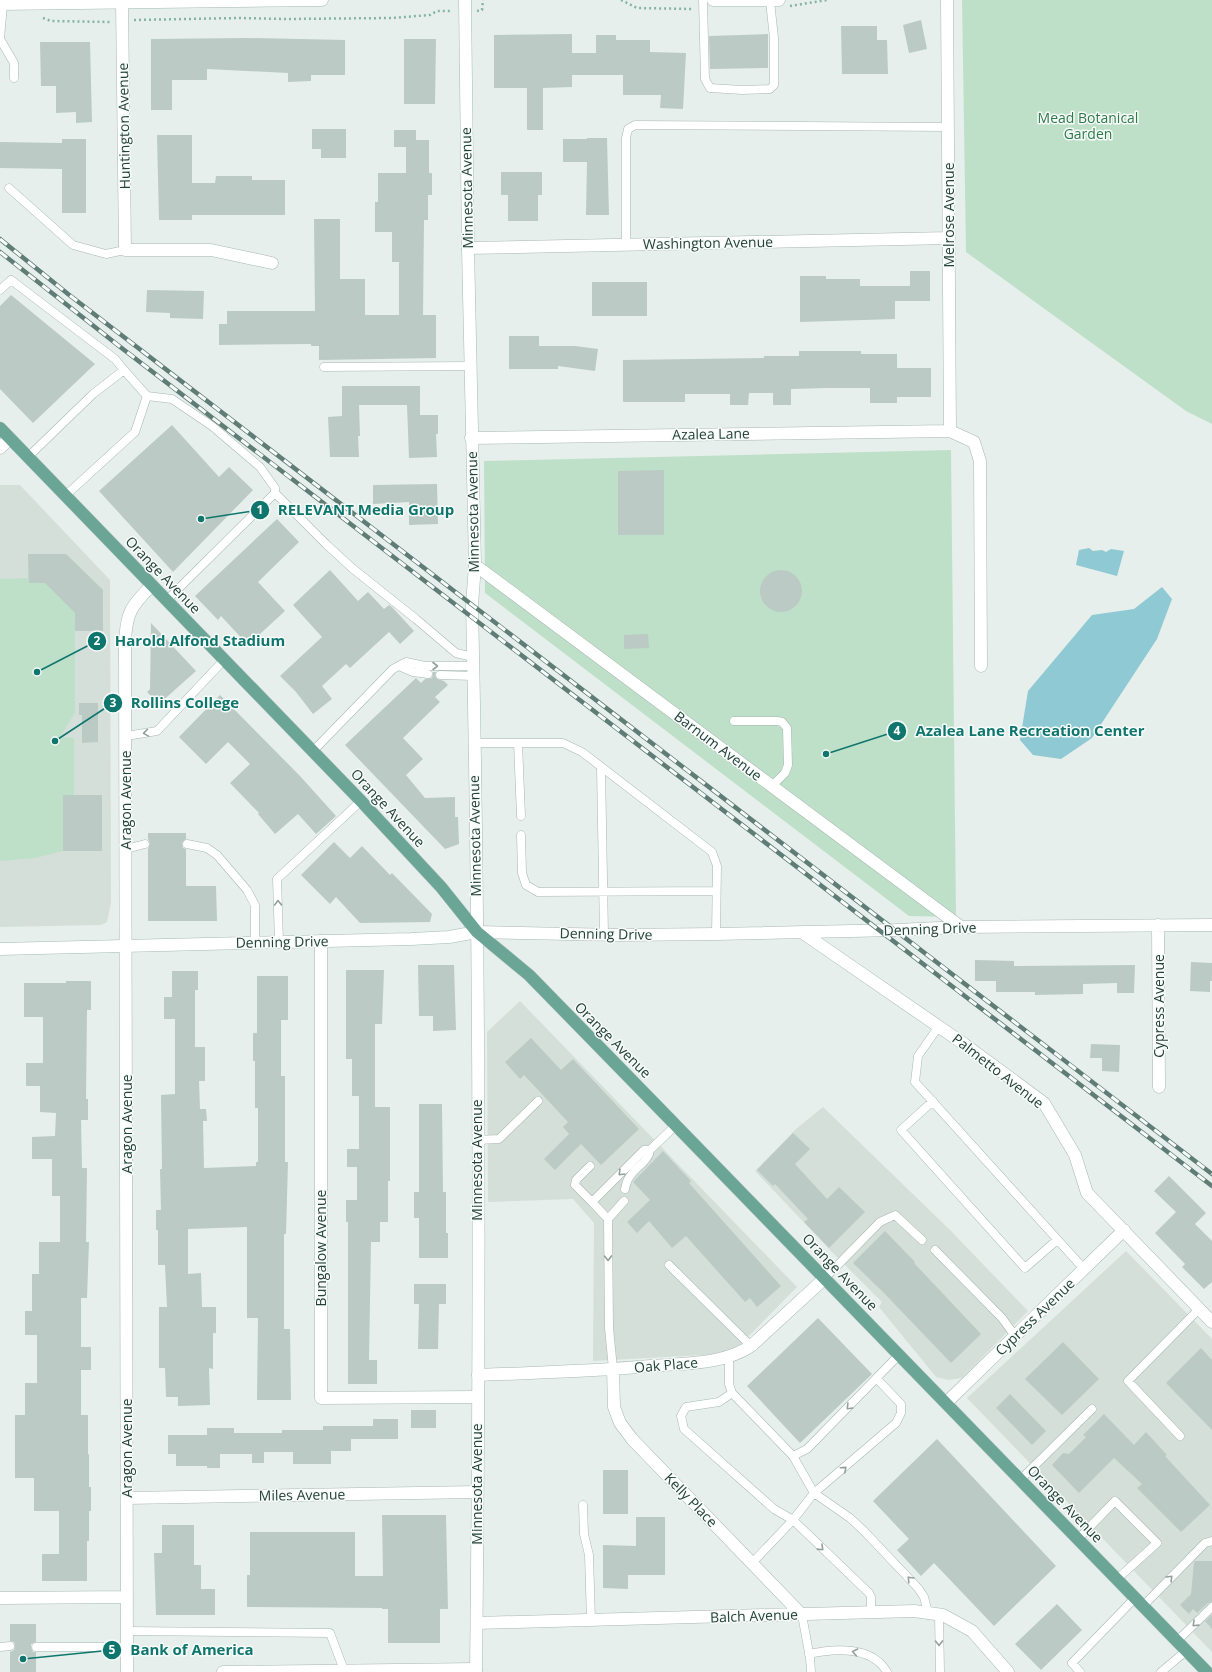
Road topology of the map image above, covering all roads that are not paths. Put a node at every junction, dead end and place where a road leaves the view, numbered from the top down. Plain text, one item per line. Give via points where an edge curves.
1 (226, 0) edge
2 (322, 0) edge
3 (703, 0) edge
4 (713, 0) edge
5 (775, 0) edge
6 (947, 0) edge
7 (122, 2) junction
8 (1, 4) edge
9 (465, 5) edge
10 (0, 39) edge
11 (14, 78) dead end
12 (948, 127) junction
13 (9, 188) dead end
14 (949, 238) junction
15 (626, 244) junction
16 (468, 248) junction
17 (125, 250) junction
18 (272, 263) dead end
19 (0, 290) edge
20 (470, 366) junction
21 (324, 367) dead end
22 (124, 370) junction
23 (147, 396) junction
24 (0, 428) edge
25 (950, 431) junction
26 (10, 438) junction
27 (471, 438) junction
28 (0, 448) edge
29 (28, 456) junction
30 (275, 493) junction
31 (65, 496) junction
32 (475, 565) junction
33 (152, 585) junction
34 (167, 600) junction
35 (224, 660) junction
36 (399, 666) junction
37 (473, 666) junction
38 (981, 666) dead end
39 (428, 674) dead end
40 (440, 675) dead end
41 (734, 721) dead end
42 (126, 736) junction
43 (474, 743) junction
44 (518, 743) junction
45 (313, 751) junction
46 (601, 767) junction
47 (772, 786) junction
48 (361, 801) junction
49 (521, 816) dead end
50 (521, 835) dead end
51 (145, 844) dead end
52 (187, 844) dead end
53 (126, 849) junction
54 (603, 891) junction
55 (716, 891) junction
56 (1158, 925) junction
57 (1212, 925) edge
58 (961, 927) junction
59 (476, 932) junction
60 (803, 933) junction
61 (716, 934) junction
62 (604, 935) junction
63 (321, 941) junction
64 (255, 942) junction
65 (279, 942) junction
66 (126, 947) junction
67 (0, 949) edge
68 (939, 1026) junction
69 (1159, 1087) dead end
70 (538, 1101) dead end
71 (933, 1101) junction
72 (676, 1125) junction
73 (477, 1140) junction
74 (650, 1150) junction
75 (590, 1166) dead end
76 (625, 1190) dead end
77 (624, 1201) dead end
78 (592, 1202) junction
79 (608, 1219) junction
80 (1124, 1230) junction
81 (922, 1240) dead end
82 (1057, 1240) junction
83 (934, 1250) dead end
84 (669, 1264) dead end
85 (1084, 1269) junction
86 (825, 1278) junction
87 (1199, 1309) junction
88 (1212, 1322) edge
89 (1015, 1336) junction
90 (751, 1346) junction
91 (899, 1355) junction
92 (729, 1356) junction
93 (612, 1369) junction
94 (478, 1375) junction
95 (877, 1379) junction
96 (732, 1393) junction
97 (477, 1397) junction
98 (946, 1403) junction
99 (1092, 1408) dead end
100 (1180, 1436) dead end
101 (793, 1456) junction
102 (1020, 1480) junction
103 (476, 1492) junction
104 (814, 1493) junction
105 (127, 1498) junction
106 (583, 1505) dead end
107 (793, 1520) junction
108 (1078, 1539) junction
109 (1212, 1540) edge
110 (752, 1563) junction
111 (1117, 1580) junction
112 (127, 1597) junction
113 (0, 1598) edge
114 (1139, 1602) junction
115 (1212, 1607) edge
116 (871, 1612) junction
117 (933, 1614) junction
118 (802, 1615) junction
119 (591, 1621) junction
120 (476, 1623) junction
121 (127, 1631) junction
122 (1177, 1641) junction
123 (10, 1646) dead end
124 (0, 1647) edge
125 (36, 1647) dead end
126 (127, 1647) junction
127 (1186, 1651) junction
128 (809, 1654) junction
129 (344, 1670) junction
130 (476, 1670) edge
131 (390, 1671) edge
132 (127, 1672) edge
133 (223, 1672) edge
134 (262, 1672) edge
135 (300, 1672) edge
136 (811, 1672) edge
137 (888, 1672) edge
138 (940, 1672) edge
139 (1008, 1672) edge
140 (1080, 1672) edge
141 (1161, 1672) edge
142 (1207, 1672) edge

1 - 2 street
1 - 7 street
3 - 5 lane via 705,78 710,88 742,90 770,89 774,85
4 - 5 street
6 - 12 street, Melrose Avenue
7 - 8 street
7 - 17 street, Huntington Avenue
8 - 10 lane
9 - 16 street, Minnesota Avenue
10 - 11 lane via 14,63
12 - 14 street, Melrose Avenue
12 - 15 lane via 635,125 628,129 626,138
13 - 17 lane via 73,245 106,254
14 - 15 street, Washington Avenue
14 - 25 street, Melrose Avenue
15 - 16 street, Washington Avenue
16 - 20 street, Minnesota Avenue
17 - 18 street via 211,250
19 - 22 lane via 11,280 115,359
20 - 21 lane
20 - 27 street, Minnesota Avenue
22 - 23 lane
22 - 29 lane via 93,394
23 - 30 lane via 172,399 212,426 260,467 275,488
23 - 31 lane via 135,432
24 - 26 main road, Orange Avenue
25 - 27 street, Azalea Lane
25 - 38 street via 974,442 980,461
26 - 28 street
26 - 29 main road, Orange Avenue
27 - 32 street, Minnesota Avenue
29 - 31 main road, Orange Avenue
30 - 34 lane
30 - 37 lane via 352,568
31 - 33 main road, Orange Avenue
32 - 37 street, Minnesota Avenue via 472,605
32 - 47 street, Barnum Avenue
33 - 34 main road, Orange Avenue
33 - 42 street, Aragon Avenue via 136,600 126,629
34 - 35 main road, Orange Avenue
35 -> 42 lane via 157,731
35 - 45 main road, Orange Avenue
36 -> 37 lane via 406,662 425,666
36 - 39 lane via 413,672
36 - 45 lane via 393,669
37 - 40 lane
37 - 43 street, Minnesota Avenue
41 - 47 lane via 777,721 787,728 788,765 785,773
42 - 53 street, Aragon Avenue
43 - 44 lane
43 - 59 street, Minnesota Avenue
44 - 46 lane via 563,743 582,752
44 - 49 lane
45 - 48 main road, Orange Avenue
46 - 54 lane
46 - 55 lane via 712,852 716,866
47 - 58 street, Barnum Avenue
48 - 59 main road, Orange Avenue via 441,887
65 -> 48 lane via 277,879
50 - 54 lane via 522,873 526,885 538,892
51 - 53 lane
52 - 64 lane via 207,848 217,855 247,890 256,905
53 - 66 street, Aragon Avenue
54 - 55 lane
54 - 62 lane
55 - 61 lane
56 - 57 street, Denning Drive
56 - 58 street, Denning Drive
56 - 69 street, Cypress Avenue
58 - 60 street, Denning Drive
59 - 62 street, Denning Drive
59 - 63 street, Denning Drive via 449,937
59 - 72 main road, Orange Avenue via 528,975
59 - 73 street, Minnesota Avenue
60 - 61 street, Denning Drive
60 - 68 street, Palmetto Avenue
61 - 62 street, Denning Drive
63 - 65 street, Denning Drive
63 - 97 street, Bungalow Avenue via 321,1398
64 - 65 street, Denning Drive
64 - 66 street, Denning Drive
66 - 67 street, Denning Drive
66 - 105 street, Aragon Avenue
68 - 71 lane via 918,1056 915,1082
68 - 80 street, Palmetto Avenue via 1044,1103 1075,1155 1087,1193
70 - 73 lane via 499,1139
71 - 82 lane
71 - 82 lane via 902,1130 1020,1263 1025,1268
72 - 74 lane
72 - 86 main road, Orange Avenue
73 - 94 street, Minnesota Avenue
74 - 76 lane via 650,1156 627,1180
74 -> 78 lane via 644,1150
75 - 78 lane via 576,1180 575,1185
77 - 79 lane
78 - 79 lane
79 -> 93 lane
80 - 85 street, Cypress Avenue
80 - 87 street, Palmetto Avenue
81 - 86 lane via 895,1215 880,1222
82 - 85 lane
83 - 89 lane via 1002,1318
84 - 90 lane
85 - 89 street, Cypress Avenue
86 - 90 street, Oak Place
86 - 91 main road, Orange Avenue
87 - 88 street, Palmetto Avenue
87 - 100 lane via 1128,1380
89 - 98 street, Cypress Avenue
90 - 92 street, Oak Place
91 - 95 lane
91 - 98 main road, Orange Avenue
92 - 93 street, Oak Place via 713,1361
92 - 96 lane via 729,1384
93 - 94 street, Oak Place
93 - 110 street, Kelly Place via 614,1407 620,1423 632,1439
94 - 97 street, Minnesota Avenue
95 -> 101 lane via 807,1449
104 -> 95 lane via 896,1423 901,1413 901,1404
96 - 101 lane
96 - 107 lane via 719,1402 686,1407 681,1416 684,1429 774,1509
97 - 103 street, Minnesota Avenue
98 - 102 main road, Orange Avenue
99 - 102 lane
101 - 104 lane
102 - 108 main road, Orange Avenue
103 - 105 street, Miles Avenue
103 - 120 street, Minnesota Avenue
104 - 107 lane
117 -> 104 lane via 918,1588 864,1531
105 - 112 street, Aragon Avenue
106 - 119 lane via 584,1534 589,1555
107 - 110 lane
107 -> 116 lane via 869,1594
108 - 111 main road, Orange Avenue
108 - 111 lane via 1115,1501 1157,1543
114 -> 109 lane
110 - 118 street, Kelly Place
111 - 114 main road, Orange Avenue
112 - 113 street
112 - 121 street, Aragon Avenue
114 - 122 main road, Orange Avenue
114 - 140 lane via 1072,1663
115 -> 122 lane
116 - 117 street, Balch Avenue via 914,1611
116 - 118 street, Balch Avenue
117 -> 138 lane
117 - 139 street, Balch Avenue via 943,1615 972,1631
118 - 119 street, Balch Avenue
118 - 128 lane
119 - 120 street, Balch Avenue
120 - 130 street, Minnesota Avenue
121 - 126 street, Aragon Avenue
121 - 129 lane via 330,1634
122 - 127 main road, Orange Avenue
123 - 124 lane
125 - 126 lane
126 - 132 street, Aragon Avenue
127 - 141 lane
127 - 142 main road, Orange Avenue
128 - 136 lane
137 -> 128 lane via 873,1658 852,1651 827,1650
129 - 131 street
129 - 135 street
130 - 131 street
133 - 134 street
134 - 135 street

